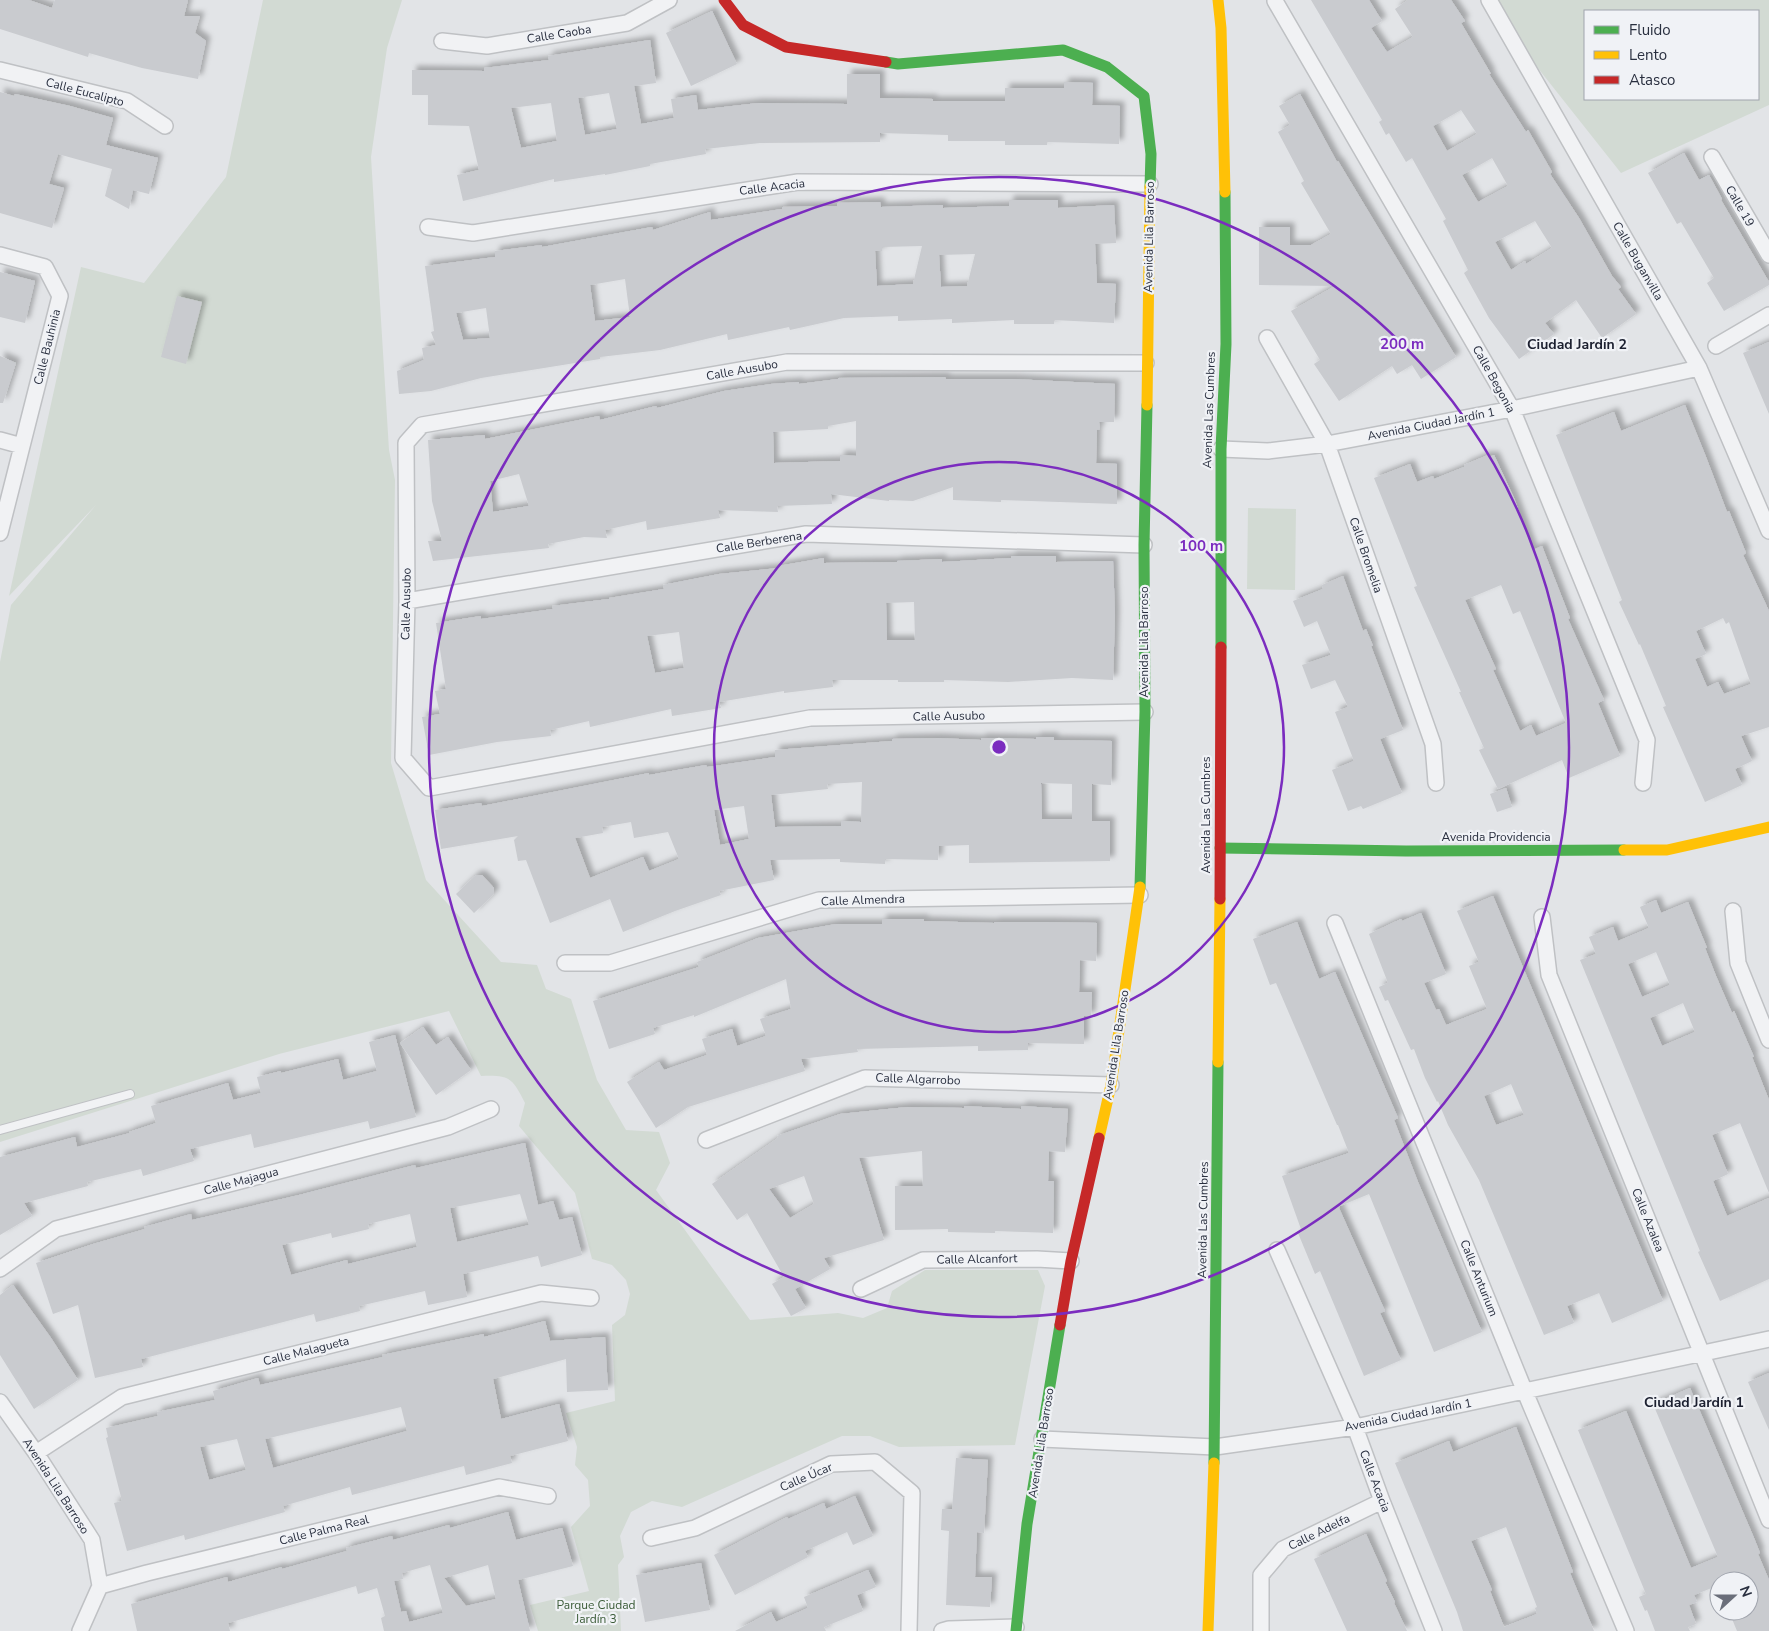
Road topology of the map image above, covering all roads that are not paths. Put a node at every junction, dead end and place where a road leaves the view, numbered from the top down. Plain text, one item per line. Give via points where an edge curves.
1 (670, 0) edge
2 (724, 0) edge
3 (1218, 0) edge
4 (1489, 0) edge
5 (1275, 2) dead end
6 (442, 41) dead end
7 (0, 70) edge
8 (165, 126) dead end
9 (1712, 157) dead end
10 (1150, 184) junction
11 (428, 227) dead end
12 (0, 255) edge
13 (1769, 255) edge
14 (1769, 315) edge
15 (1267, 338) dead end
16 (1716, 346) dead end
17 (1146, 363) junction
18 (1699, 368) junction
19 (1512, 409) junction
20 (0, 440) edge
21 (1327, 444) junction
22 (22, 446) junction
23 (1221, 449) junction
24 (1769, 531) edge
25 (0, 533) edge
26 (1144, 545) junction
27 (407, 601) junction
28 (1145, 712) junction
29 (1436, 783) dead end
30 (1644, 783) dead end
31 (1769, 827) edge
32 (1220, 848) junction
33 (1140, 895) junction
34 (1733, 911) dead end
35 (1542, 917) dead end
36 (1335, 923) dead end
37 (565, 963) dead end
38 (1769, 1040) edge
39 (1111, 1085) junction
40 (130, 1094) dead end
41 (491, 1109) dead end
42 (0, 1130) edge
43 (706, 1140) dead end
44 (1277, 1250) dead end
45 (1070, 1261) junction
46 (0, 1269) edge
47 (861, 1289) dead end
48 (591, 1298) dead end
49 (1769, 1339) edge
50 (1702, 1353) junction
51 (1525, 1392) junction
52 (0, 1402) edge
53 (1355, 1427) junction
54 (1042, 1439) junction
55 (1215, 1447) junction
56 (36, 1453) junction
57 (548, 1496) dead end
58 (1382, 1501) junction
59 (1769, 1520) edge
60 (651, 1538) dead end
61 (100, 1586) junction
62 (1016, 1629) edge
63 (80, 1631) edge
64 (909, 1631) edge
65 (942, 1631) edge
66 (1208, 1631) edge
67 (1262, 1631) edge
68 (1434, 1631) edge
69 (1626, 1631) edge

1 - 6 street, Calle Caoba via 628,23 487,46
2 - 10 street, Avenida Lila Barroso via 743,26 786,46 898,64 1063,50 1107,67 1144,96 1151,154
3 - 23 street, Avenida Las Cumbres via 1225,272
4 - 18 street, Calle Buganvilla
5 - 19 street, Calle Begonia
7 - 8 street, Calle Eucalipto via 127,101
9 - 13 street, Calle 19
10 - 11 street, Calle Acacia via 798,182 473,233
10 - 17 street, Avenida Lila Barroso
12 - 22 street, Calle Bauhinia via 45,267 60,296
14 - 16 street
15 - 21 street, Calle Bromelia
17 - 26 street, Avenida Lila Barroso
17 - 27 street, Calle Ausubo via 787,362 422,425 406,443
18 - 19 street, Avenida Ciudad Jardín 1
18 - 24 street, Calle Buganvilla
19 - 21 street, Avenida Ciudad Jardín 1
19 - 30 street, Calle Begonia via 1647,740
20 - 22 street
21 - 23 street, Avenida Ciudad Jardín 1 via 1268,451
21 - 29 street, Calle Bromelia via 1433,744
22 - 25 street, Calle Bauhinia
23 - 32 street, Avenida Las Cumbres
26 - 27 street, Calle Berberena via 806,534
26 - 28 street, Avenida Lila Barroso
27 - 28 street, Calle Ausubo via 403,758 429,788 810,718
28 - 33 street, Avenida Lila Barroso
31 - 32 street, Avenida Providencia via 1667,850
32 - 55 street, Avenida Las Cumbres
33 - 37 street, Calle Almendra via 819,900 610,963
33 - 39 street, Avenida Lila Barroso
34 - 38 street via 1738,963
35 - 50 street, Calle Azalea via 1549,975
36 - 51 street, Calle Anturium
39 - 43 street, Calle Algarrobo via 866,1078
39 - 45 street, Avenida Lila Barroso
40 - 42 lane
41 - 46 street, Calle Majagua via 448,1127 56,1229
44 - 53 street, Calle Acacia
45 - 47 street, Calle Alcanfort via 923,1260
45 - 54 street, Avenida Lila Barroso
48 - 56 street, Calle Malagueta via 541,1293 122,1397
49 - 50 street, Avenida Ciudad Jardín 1
50 - 51 street, Avenida Ciudad Jardín 1
50 - 59 street, Calle Azalea
51 - 53 street, Avenida Ciudad Jardín 1
51 - 69 street, Calle Anturium
52 - 56 street, Avenida Lila Barroso
53 - 55 street, Avenida Ciudad Jardín 1
53 - 58 street, Calle Acacia
54 - 55 street, Avenida Ciudad Jardín 1
54 - 62 street, Avenida Lila Barroso via 1027,1524
55 - 66 street, Avenida Las Cumbres
56 - 61 street, Avenida Lila Barroso via 92,1540
57 - 61 street, Calle Palma Real via 499,1487
58 - 67 street, Calle Adelfa via 1283,1549 1261,1575
58 - 68 street, Calle Acacia
60 - 64 street, Calle Úcar via 695,1528 830,1464 875,1462 912,1493
61 - 63 street
62 - 65 street

